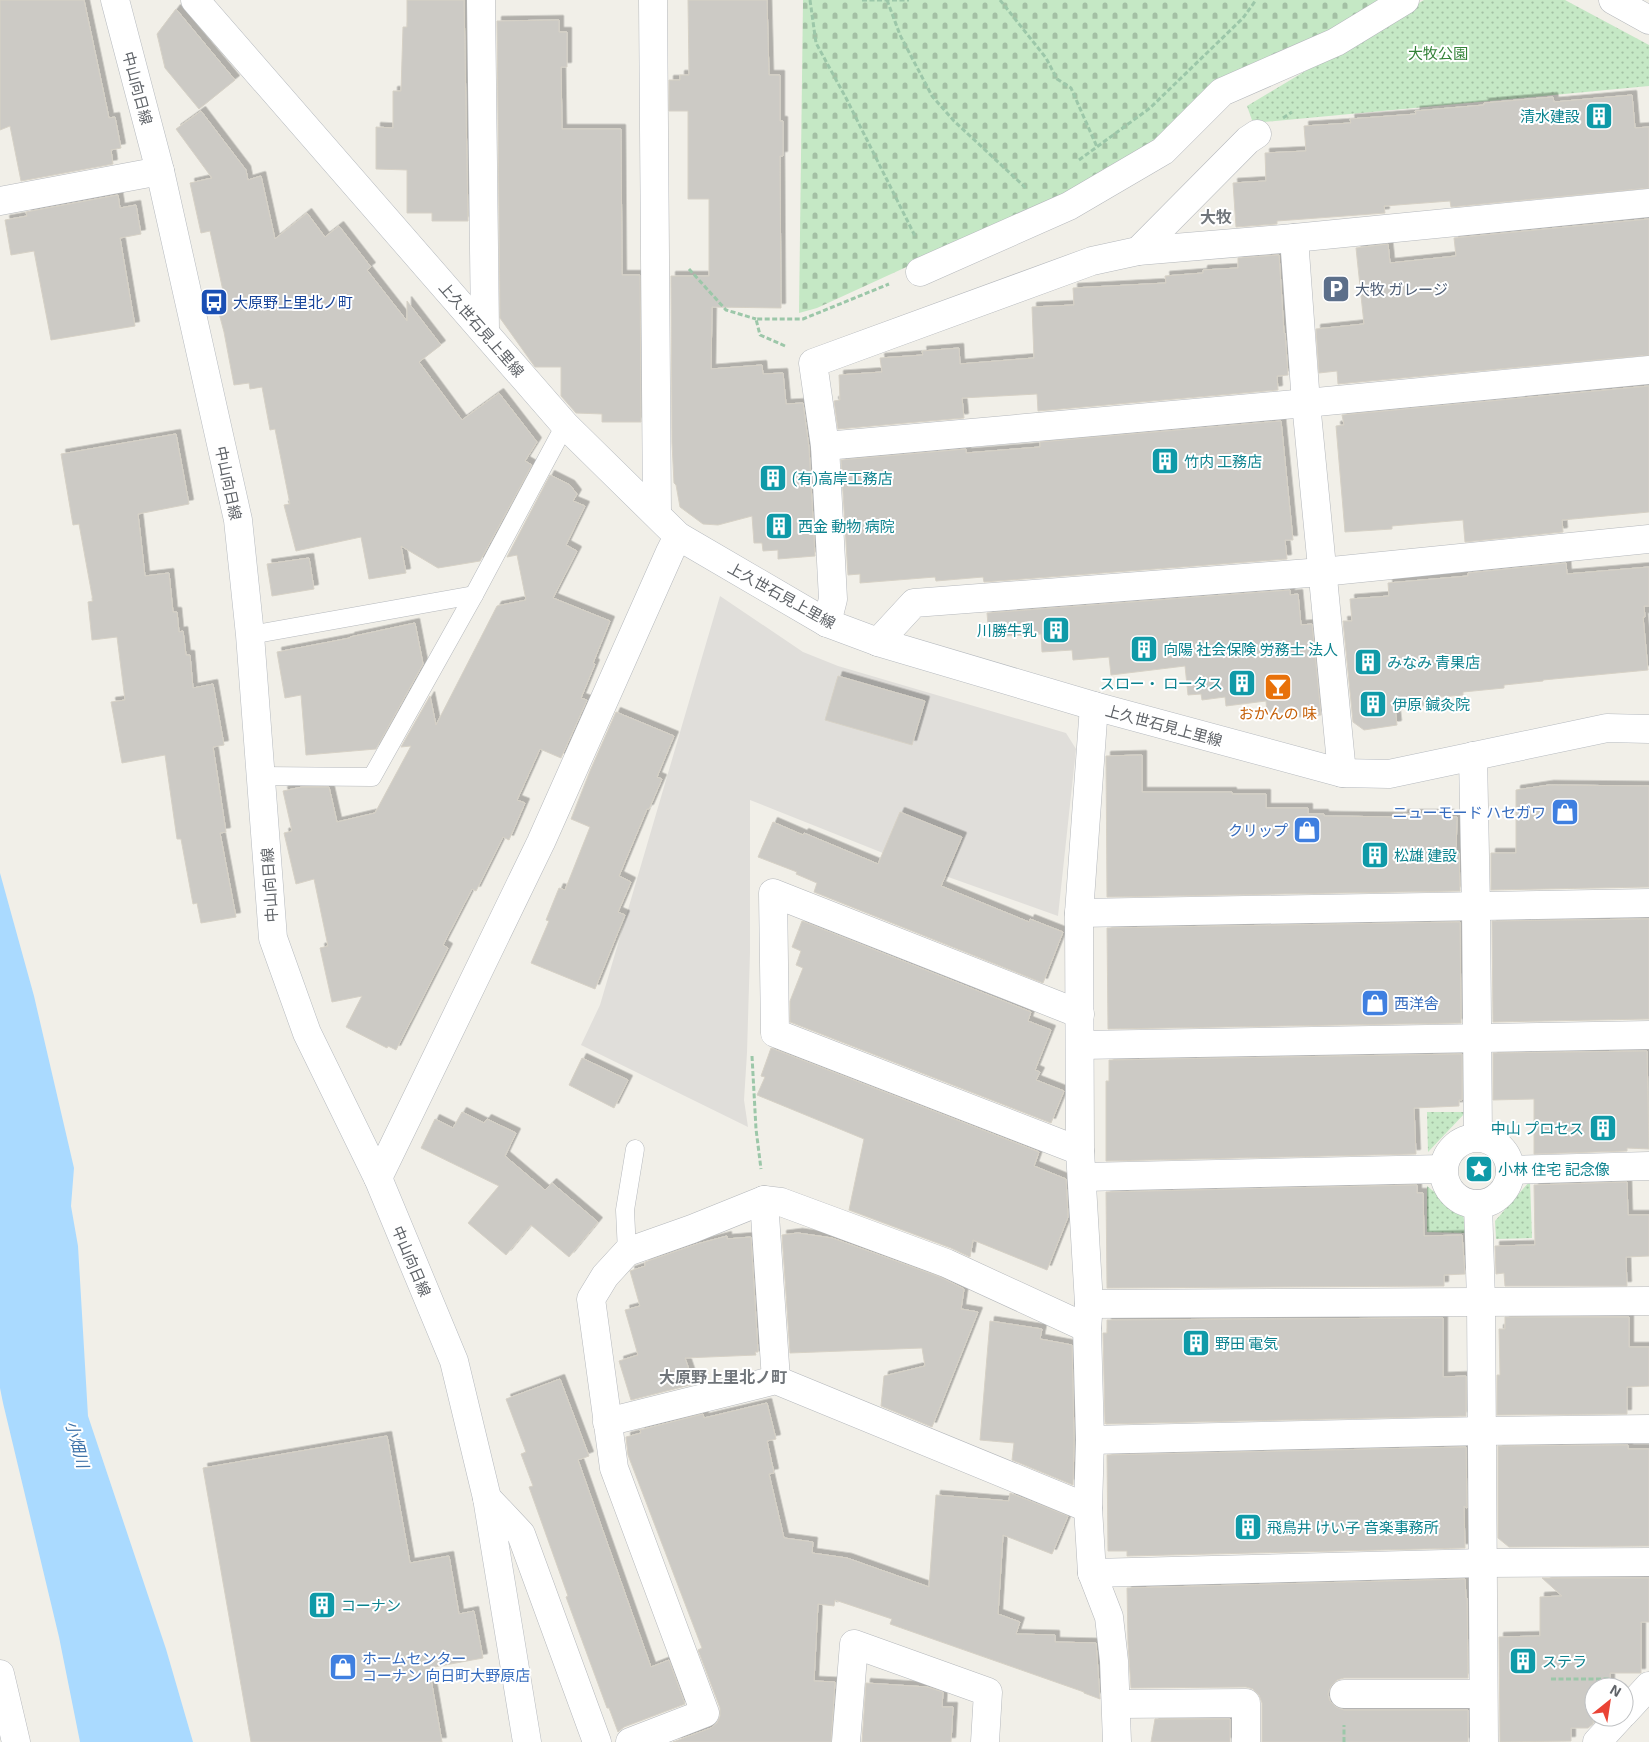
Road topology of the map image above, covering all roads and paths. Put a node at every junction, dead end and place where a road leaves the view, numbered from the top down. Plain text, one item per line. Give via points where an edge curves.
1 (115, 0) edge
2 (195, 0) edge
3 (481, 0) edge
4 (652, 0) edge
5 (810, 0) edge
6 (862, 0) edge
7 (887, 0) edge
8 (908, 0) edge
9 (1000, 0) edge
10 (1256, 0) edge
11 (1405, 0) edge
12 (1612, 0) edge
13 (1649, 20) edge
14 (1257, 134) dead end
15 (1097, 147) junction
16 (1074, 164) dead end
17 (160, 171) junction
18 (1034, 185) dead end
19 (0, 201) edge
20 (1649, 203) edge
21 (1294, 238) junction
22 (654, 247) junction
23 (1138, 251) junction
24 (925, 269) junction
25 (756, 319) junction
26 (485, 331) junction
27 (813, 364) junction
28 (1649, 370) edge
29 (1306, 403) junction
30 (565, 424) junction
31 (825, 446) junction
32 (657, 514) junction
33 (678, 536) junction
34 (1649, 539) edge
35 (1322, 572) junction
36 (474, 595) junction
37 (827, 623) junction
38 (250, 635) junction
39 (878, 642) junction
40 (1094, 706) junction
41 (1649, 730) edge
42 (1473, 756) junction
43 (1342, 773) junction
44 (262, 776) junction
45 (1649, 903) edge
46 (1476, 907) junction
47 (1079, 913) junction
48 (1080, 1014) junction
49 (775, 1033) junction
50 (1649, 1035) edge
51 (1477, 1039) junction
52 (1081, 1046) junction
53 (1478, 1137) junction
54 (635, 1149) dead end
55 (1082, 1164) junction
56 (1649, 1166) edge
57 (1443, 1168) junction
58 (1510, 1170) junction
59 (378, 1178) junction
60 (764, 1200) junction
61 (1478, 1204) junction
62 (627, 1252) junction
63 (1481, 1301) junction
64 (1649, 1301) edge
65 (1088, 1316) junction
66 (776, 1380) junction
67 (607, 1422) junction
68 (1649, 1429) edge
69 (1482, 1431) junction
70 (1090, 1440) junction
71 (486, 1498) junction
72 (1088, 1508) junction
73 (1649, 1562) edge
74 (1483, 1563) junction
75 (1092, 1574) junction
76 (1551, 1679) dead end
77 (1584, 1679) edge
78 (1649, 1686) edge
79 (2, 1692) edge
80 (1344, 1694) dead end
81 (1483, 1694) junction
82 (1634, 1702) edge
83 (1117, 1704) junction
84 (1611, 1727) edge
85 (16, 1742) edge
86 (527, 1742) edge
87 (597, 1742) edge
88 (630, 1742) edge
89 (846, 1742) edge
90 (985, 1742) edge
91 (1117, 1742) edge
92 (1246, 1742) edge
93 (1484, 1742) edge
94 (1597, 1742) edge

1 - 17 street, 中山向日線
2 - 26 street, 上久世石見上里線
3 - 26 street
4 - 22 street
5 - 24 path via 816,43 846,98
6 - 7 path
7 - 8 path
7 - 18 path via 900,34 932,96 1026,188
9 - 15 path via 1046,58 1057,79 1071,88
10 - 15 path via 1242,18 1150,108
11 - 24 street via 1336,42 1222,92 1163,151 1069,206
12 - 13 street
14 - 23 street
15 - 16 path
17 - 19 street
17 - 38 street, 中山向日線 via 238,520
20 - 21 street
21 - 23 street
21 - 29 street
22 - 25 path via 671,250 726,310
22 - 32 street
23 - 27 street via 1092,261
24 - 25 path via 803,319
25 - 27 path via 760,334
26 - 30 street, 上久世石見上里線
27 - 31 street
28 - 29 street
29 - 31 street
29 - 35 street
30 - 32 street, 上久世石見上里線
30 - 36 lane
31 - 37 street via 833,599
32 - 33 street, 上久世石見上里線
33 - 37 street, 上久世石見上里線
33 - 59 street via 541,842
34 - 35 street
35 - 39 street via 914,602
35 - 43 street
36 - 38 lane
36 - 44 lane via 372,777
37 - 39 street, 上久世石見上里線
38 - 44 street, 中山向日線
39 - 40 street, 上久世石見上里線
40 - 43 street, 上久世石見上里線
40 - 47 street
41 - 42 street, 上久世石見上里線 via 1607,728
42 - 43 street, 上久世石見上里線 via 1389,774
42 - 46 street
44 - 59 street, 中山向日線 via 273,938 307,1032
45 - 46 street
46 - 47 street
46 - 51 street
47 - 48 street
48 - 49 street via 773,893
48 - 52 street
49 - 55 street
49 - 60 path via 751,1044
50 - 51 street
51 - 52 street
51 - 53 street
52 - 55 street
53 - 57 street via 1463,1140 1450,1149
53 - 58 street via 1504,1151
54 - 62 lane via 626,1210
55 - 57 street
55 - 65 street
56 - 58 street
57 - 61 street via 1444,1180 1453,1194 1467,1203
58 - 61 street via 1504,1190 1488,1202
59 - 71 street, 中山向日線 via 454,1361
60 - 62 street
60 - 65 street via 781,1202
60 - 66 street
61 - 63 street
62 - 67 street via 605,1276 591,1299
63 - 64 street
63 - 65 street
63 - 69 street
65 - 70 street
66 - 67 street
66 - 72 street
67 - 88 street via 614,1468 705,1713
68 - 69 street
69 - 70 street
69 - 74 street
70 - 72 street
71 - 86 street, 中山向日線
71 - 87 street via 521,1534
72 - 75 street
73 - 74 street
74 - 75 street
74 - 81 street
75 - 83 street via 1109,1617
76 - 77 path
78 - 82 street
79 - 85 street
80 - 81 street
81 - 93 street
83 - 91 street
83 - 92 street via 1246,1703
84 - 94 street
89 - 90 street via 854,1644 988,1692

